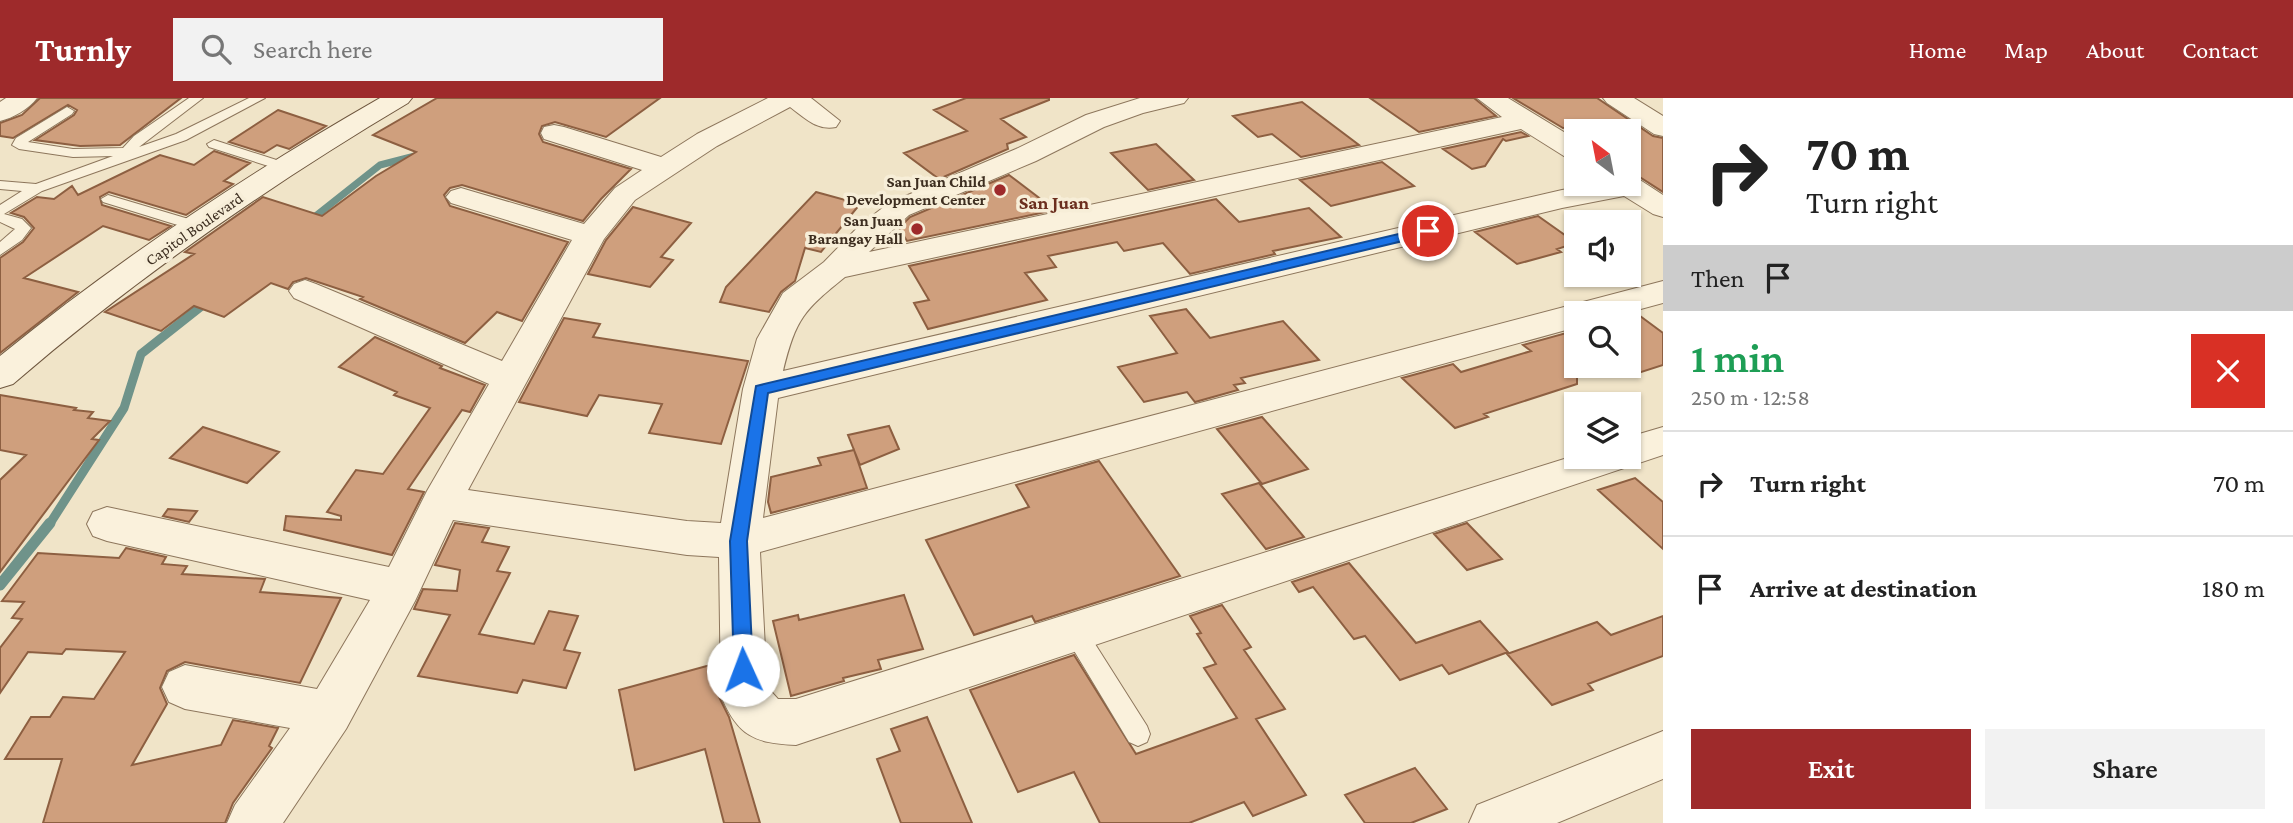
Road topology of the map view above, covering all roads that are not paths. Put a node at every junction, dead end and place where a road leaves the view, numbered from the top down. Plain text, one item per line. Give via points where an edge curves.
1 (24, 98) edge
2 (197, 98) edge
3 (259, 98) edge
4 (399, 98) edge
5 (788, 98) edge
6 (794, 98) edge
7 (1175, 98) edge
8 (1490, 98) edge
9 (1616, 98) edge
10 (68, 111) dead end
11 (0, 113) edge
12 (1526, 120) junction
13 (827, 121) dead end
14 (1663, 128) edge
15 (554, 133) dead end
16 (214, 144) dead end
17 (1564, 144) edge
18 (124, 155) junction
19 (284, 166) junction
20 (663, 167) junction
21 (0, 185) edge
22 (37, 188) junction
23 (1642, 194) edge
24 (1577, 196) edge
25 (461, 198) dead end
26 (108, 199) dead end
27 (1663, 208) edge
28 (0, 211) edge
29 (0, 218) edge
30 (197, 226) junction
31 (590, 236) junction
32 (0, 250) edge
33 (835, 269) junction
34 (305, 291) dead end
35 (1663, 292) edge
36 (1630, 301) edge
37 (1564, 319) edge
38 (0, 375) edge
39 (510, 379) junction
40 (761, 389) junction
41 (1663, 441) edge
42 (1641, 448) edge
43 (1579, 469) edge
44 (441, 502) junction
45 (107, 524) dead end
46 (739, 541) junction
47 (400, 588) junction
48 (1075, 632) junction
49 (185, 687) dead end
50 (329, 713) junction
51 (1138, 734) dead end
52 (1663, 755) edge
53 (253, 823) edge
54 (1495, 823) edge

1 - 11 street
2 - 18 lane
3 - 18 lane via 181,137
4 - 19 street, Capitol Boulevard
5 - 20 street
6 - 13 street
7 - 33 street via 1095,121 899,209
8 - 12 street
9 - 14 street
10 - 18 lane via 19,145
12 - 17 street
12 - 33 street
15 - 20 street
16 - 19 lane
18 - 22 lane
19 - 30 street, Capitol Boulevard
20 - 31 street via 625,194
21 - 22 lane
22 - 28 lane
23 - 27 street
24 - 40 street
25 - 31 street
26 - 30 lane
29 - 32 lane via 23,228
30 - 38 street, Capitol Boulevard via 58,325
31 - 39 street
33 - 40 street via 795,301 774,338
34 - 39 street
35 - 36 street
37 - 46 street
39 - 44 street
40 - 46 street
41 - 42 street
43 - 48 street
44 - 46 street via 687,538
44 - 47 street
45 - 47 street
46 - 48 street via 744,696 767,721 796,722
47 - 50 street
48 - 51 lane
49 - 50 street
50 - 53 street
52 - 54 street

